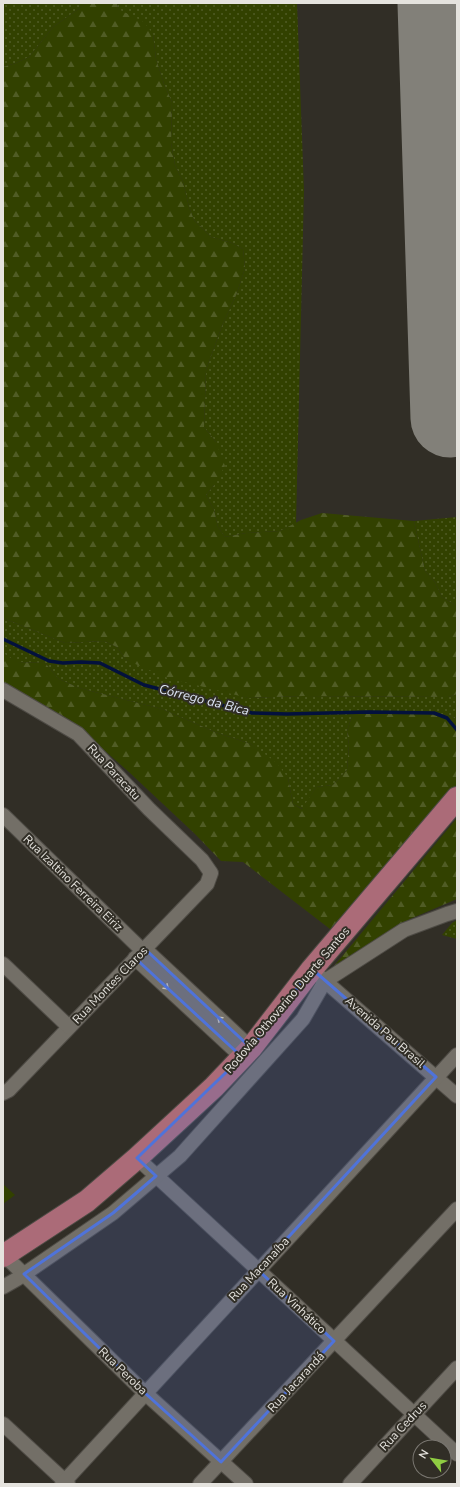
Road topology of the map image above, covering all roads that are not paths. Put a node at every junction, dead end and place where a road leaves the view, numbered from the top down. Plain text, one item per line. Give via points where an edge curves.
1 (3, 690) edge
2 (457, 798) edge
3 (3, 816) edge
4 (211, 873) joint
5 (457, 911) edge
6 (141, 953) junction
7 (3, 964) edge
8 (318, 975) junction
9 (69, 1027) junction
10 (246, 1052) junction
11 (457, 1055) edge
12 (436, 1077) junction
13 (3, 1093) edge
14 (457, 1096) edge
15 (137, 1158) junction
16 (156, 1176) junction
17 (457, 1209) edge
18 (4, 1255) edge
19 (258, 1270) junction
20 (24, 1274) junction
21 (3, 1287) edge
22 (334, 1341) junction
23 (457, 1368) edge
24 (145, 1393) junction
25 (414, 1415) junction
26 (3, 1424) edge
27 (457, 1454) edge
28 (221, 1462) junction
29 (65, 1483) edge
30 (200, 1484) edge
31 (246, 1484) edge
32 (350, 1484) edge

1 - 4 street, Rua Paracatu via 78,734 149,809 202,860
2 - 8 main road, Rodovia Othovarino Duarte Santos
3 - 6 street, Rua Izaltino Ferreira Eiriz
4 - 6 street, Rua Montes Claros via 207,884
5 - 8 street via 404,930
6 - 9 street, Rua Montes Claros
6 - 10 street, Rua Izaltino Ferreira Eiriz
7 - 9 street
8 - 10 main road, Rodovia Othovarino Duarte Santos
8 - 12 street, Avenida Pau Brasil
8 - 16 street, Rodovia Othovarino Duarte Santos via 304,1019 180,1156
9 - 13 street, Rua Montes Claros via 9,1090
10 - 15 main road, Rodovia Othovarino Duarte Santos via 214,1086
11 - 12 street, Rua Macanaíba
12 - 14 street, Avenida Pau Brasil
12 - 19 street, Rua Macanaíba
15 - 16 street, Rua Vinhático
15 - 18 main road, Rodovia Othovarino Duarte Santos via 87,1201
16 - 19 street, Rua Vinhático
16 - 20 street, Rodovia Othovarino Duarte Santos via 113,1213
17 - 22 street, Rua Jacarandá
18 - 20 street, Rua Peroba
19 - 22 street, Rua Vinhático
19 - 24 street, Rua Macanaíba
20 - 21 street, Rodovia Othovarino Duarte Santos
20 - 24 street, Rua Peroba
22 - 25 street, Rua Vinhático
22 - 28 street, Rua Jacarandá
23 - 25 street, Rua Cedrus
24 - 28 street, Rua Peroba
24 - 29 street, Rua Macanaíba
25 - 27 street, Rua Vinhático
25 - 32 street, Rua Cedrus
26 - 29 street
28 - 30 street, Rua Jacarandá
28 - 31 street, Rua Peroba

